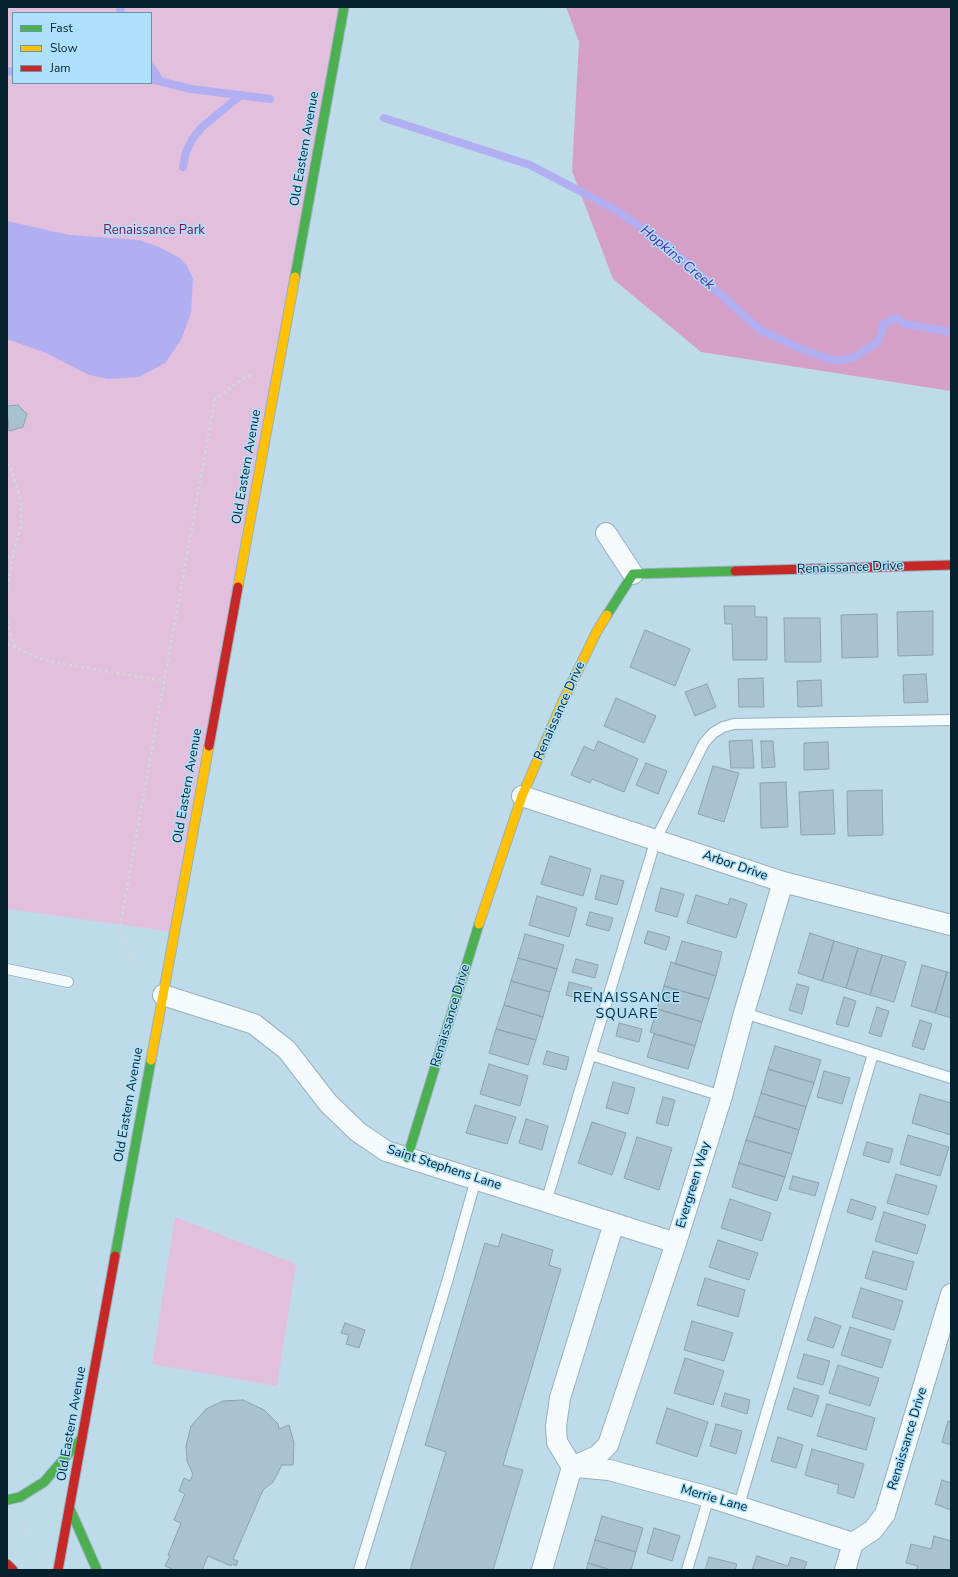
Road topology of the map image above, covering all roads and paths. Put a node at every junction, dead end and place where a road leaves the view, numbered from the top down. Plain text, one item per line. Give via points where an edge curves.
1 (344, 7) edge
2 (278, 366) junction
3 (7, 463) edge
4 (606, 533) dead end
5 (13, 554) junction
6 (7, 558) edge
7 (951, 565) edge
8 (633, 574) junction
9 (7, 591) edge
10 (7, 615) edge
11 (7, 644) edge
12 (17, 650) junction
13 (165, 681) junction
14 (951, 720) edge
15 (522, 796) junction
16 (656, 839) junction
17 (783, 882) junction
18 (951, 925) edge
19 (134, 965) dead end
20 (7, 969) edge
21 (68, 982) dead end
22 (163, 995) junction
23 (744, 1013) junction
24 (873, 1054) junction
25 (591, 1055) junction
26 (951, 1078) edge
27 (722, 1096) junction
28 (407, 1158) junction
29 (476, 1179) junction
30 (546, 1202) junction
31 (614, 1224) junction
32 (676, 1243) junction
33 (951, 1294) edge
34 (82, 1437) junction
35 (572, 1467) junction
36 (709, 1496) junction
37 (7, 1500) edge
38 (739, 1505) junction
39 (70, 1509) junction
40 (853, 1543) junction
41 (7, 1564) edge
42 (14, 1570) edge
43 (58, 1570) edge
44 (97, 1570) edge
45 (359, 1570) edge
46 (542, 1570) edge
47 (687, 1570) edge
48 (844, 1570) edge

1 - 2 street, Old Eastern Avenue
2 - 13 path via 244,378 215,399
2 - 22 street, Old Eastern Avenue
3 - 5 path via 21,501 21,526
4 - 8 street
5 - 6 path
5 - 9 path
7 - 8 street, Renaissance Drive
8 - 15 street, Renaissance Drive via 597,631
10 - 12 path
11 - 12 path
12 - 13 path via 58,663
13 - 19 path via 119,932
14 - 16 lane via 734,724 723,727 704,743
15 - 16 street, Arbor Drive
15 - 28 street, Renaissance Drive via 487,898
16 - 17 street, Arbor Drive
16 - 25 lane
17 - 18 street, Arbor Drive
17 - 23 street, Evergreen Way
20 - 21 lane
22 - 28 street, Saint Stephens Lane via 254,1024 287,1050 328,1103 358,1132 386,1151
22 - 34 street, Old Eastern Avenue
23 - 24 lane
23 - 27 street, Evergreen Way
24 - 26 lane
24 - 38 lane
25 - 27 lane
25 - 30 lane
27 - 32 street, Evergreen Way
28 - 29 street, Saint Stephens Lane
29 - 30 street, Saint Stephens Lane
29 - 45 lane
30 - 31 street, Saint Stephens Lane
31 - 32 street, Saint Stephens Lane
31 - 35 street via 560,1398 556,1426 557,1442
32 - 35 street, Evergreen Way via 608,1445 597,1456
33 - 40 street, Renaissance Drive via 886,1514 873,1530
34 - 37 street via 44,1482 20,1497
34 - 39 street, Old Eastern Avenue
35 - 36 street, Merrie Lane via 609,1470
35 - 46 street
36 - 38 street, Merrie Lane
36 - 47 lane
38 - 40 street, Merrie Lane
39 - 43 street, Old Eastern Avenue
39 - 44 street
40 - 48 street
41 - 42 street

